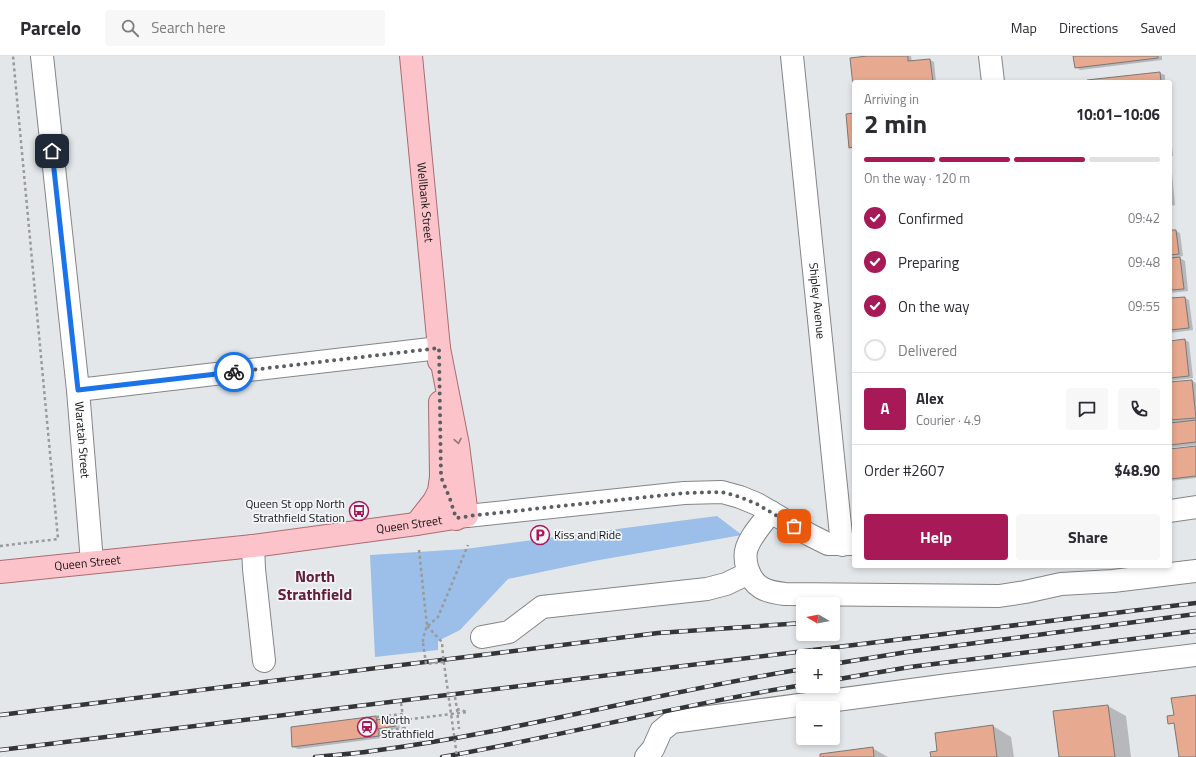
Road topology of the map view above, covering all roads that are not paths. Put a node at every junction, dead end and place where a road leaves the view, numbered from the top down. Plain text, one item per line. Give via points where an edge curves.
1 (42, 56) edge
2 (411, 56) edge
3 (792, 56) edge
4 (990, 56) edge
5 (993, 80) edge
6 (439, 348) junction
7 (78, 390) junction
8 (441, 477) junction
9 (1196, 508) edge
10 (1172, 511) edge
11 (772, 512) junction
12 (461, 517) junction
13 (416, 524) junction
14 (848, 544) edge
15 (253, 546) junction
16 (92, 562) junction
17 (1196, 571) edge
18 (0, 572) edge
19 (749, 573) junction
20 (482, 637) dead end
21 (1196, 655) edge
22 (264, 661) dead end
23 (646, 757) edge

1 - 7 street, Waratah Street
2 - 6 main road, Wellbank Street
3 - 14 street, Shipley Avenue
4 - 5 street
6 - 7 street
6 - 8 main road, Wellbank Street
6 -> 12 main road, Wellbank Street via 458,445
7 - 16 street, Waratah Street
8 - 12 main road, Wellbank Street
8 - 13 main road via 439,491
9 - 10 street
11 - 12 street, Queen Street via 740,497 722,492 703,492
11 - 14 street, Queen Street via 828,544
11 - 19 street via 746,552
12 - 13 main road, Queen Street
13 - 15 main road, Queen Street
15 - 16 main road, Queen Street
15 - 22 street
16 - 18 main road, Queen Street
17 - 19 street via 1061,584 999,596 785,594 770,592 760,587
19 - 20 street via 726,584 707,589 542,607 509,632
21 - 23 street via 672,722 661,731 653,749

